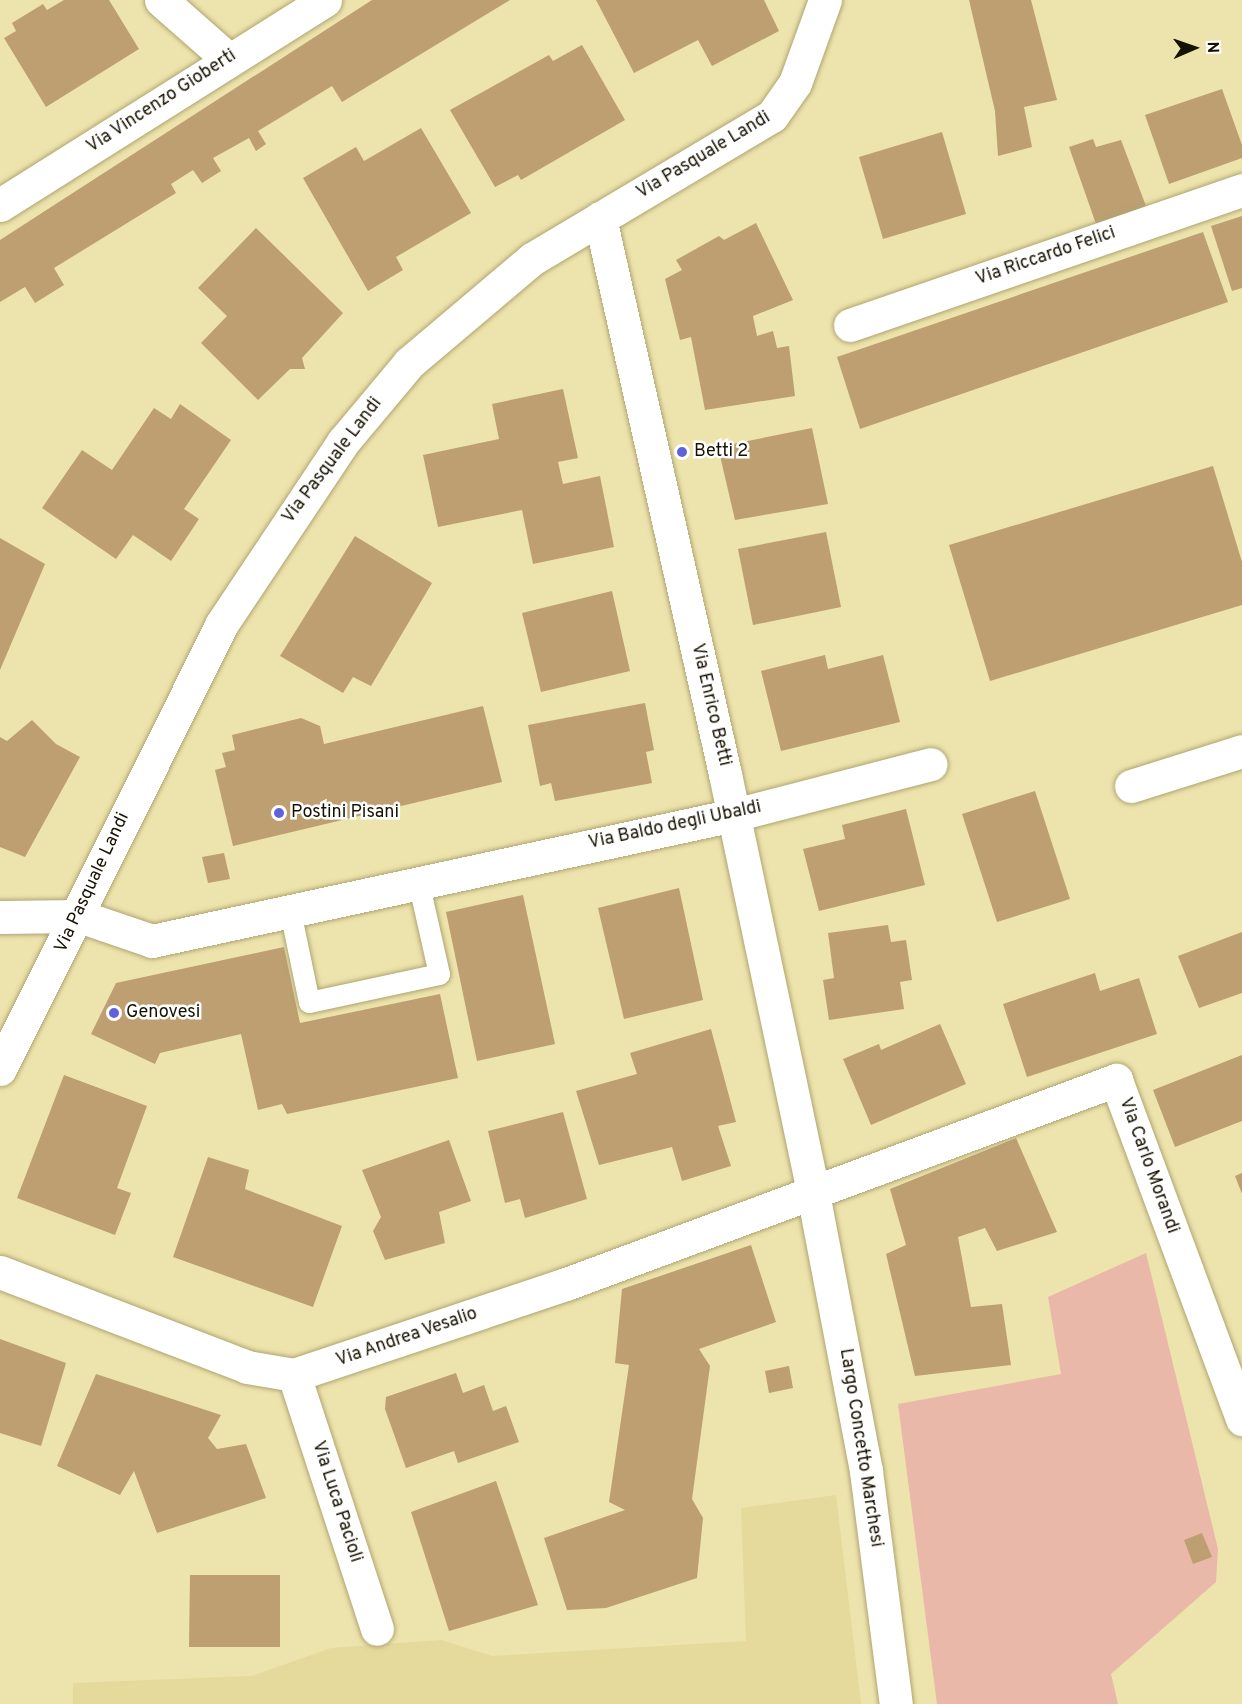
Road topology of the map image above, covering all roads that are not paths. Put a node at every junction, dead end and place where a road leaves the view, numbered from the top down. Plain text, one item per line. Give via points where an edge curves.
1 (161, 0) edge
2 (325, 0) edge
3 (825, 0) edge
4 (229, 60) junction
5 (1242, 190) edge
6 (0, 205) edge
7 (600, 218) junction
8 (850, 325) dead end
9 (1242, 750) edge
10 (931, 764) dead end
11 (1131, 786) dead end
12 (734, 814) junction
13 (418, 881) junction
14 (290, 911) junction
15 (79, 916) junction
16 (0, 917) edge
17 (0, 1069) edge
18 (813, 1193) junction
19 (0, 1272) edge
20 (294, 1375) junction
21 (1242, 1419) edge
22 (377, 1629) dead end
23 (896, 1704) edge

1 - 4 street
2 - 4 street, Via Vincenzo Gioberti
3 - 7 street, Via Pasquale Landi via 795,83 772,116
4 - 6 street, Via Vincenzo Gioberti
5 - 8 street, Via Riccardo Felici
7 - 12 street, Via Enrico Betti
7 - 15 street, Via Pasquale Landi via 532,259 451,324 409,363 343,442 221,625
9 - 11 street
10 - 12 street, Via Baldo degli Ubaldi
12 - 13 street, Via Baldo degli Ubaldi
12 - 18 street, Via Enrico Betti
13 - 14 street, Via Baldo degli Ubaldi
13 - 14 lane via 438,974 309,1002
14 - 15 street, Via Baldo degli Ubaldi via 152,941
15 - 16 street, Via Baldo degli Ubaldi
15 - 17 street, Via Pasquale Landi
18 - 20 street, Via Andrea Vesalio via 566,1284
18 - 21 street, Via Carlo Morandi via 1116,1080
18 - 23 street, Largo Concetto Marchesi via 866,1471
19 - 20 street, Via Andrea Vesalio via 247,1367
20 - 22 street, Via Luca Pacioli

